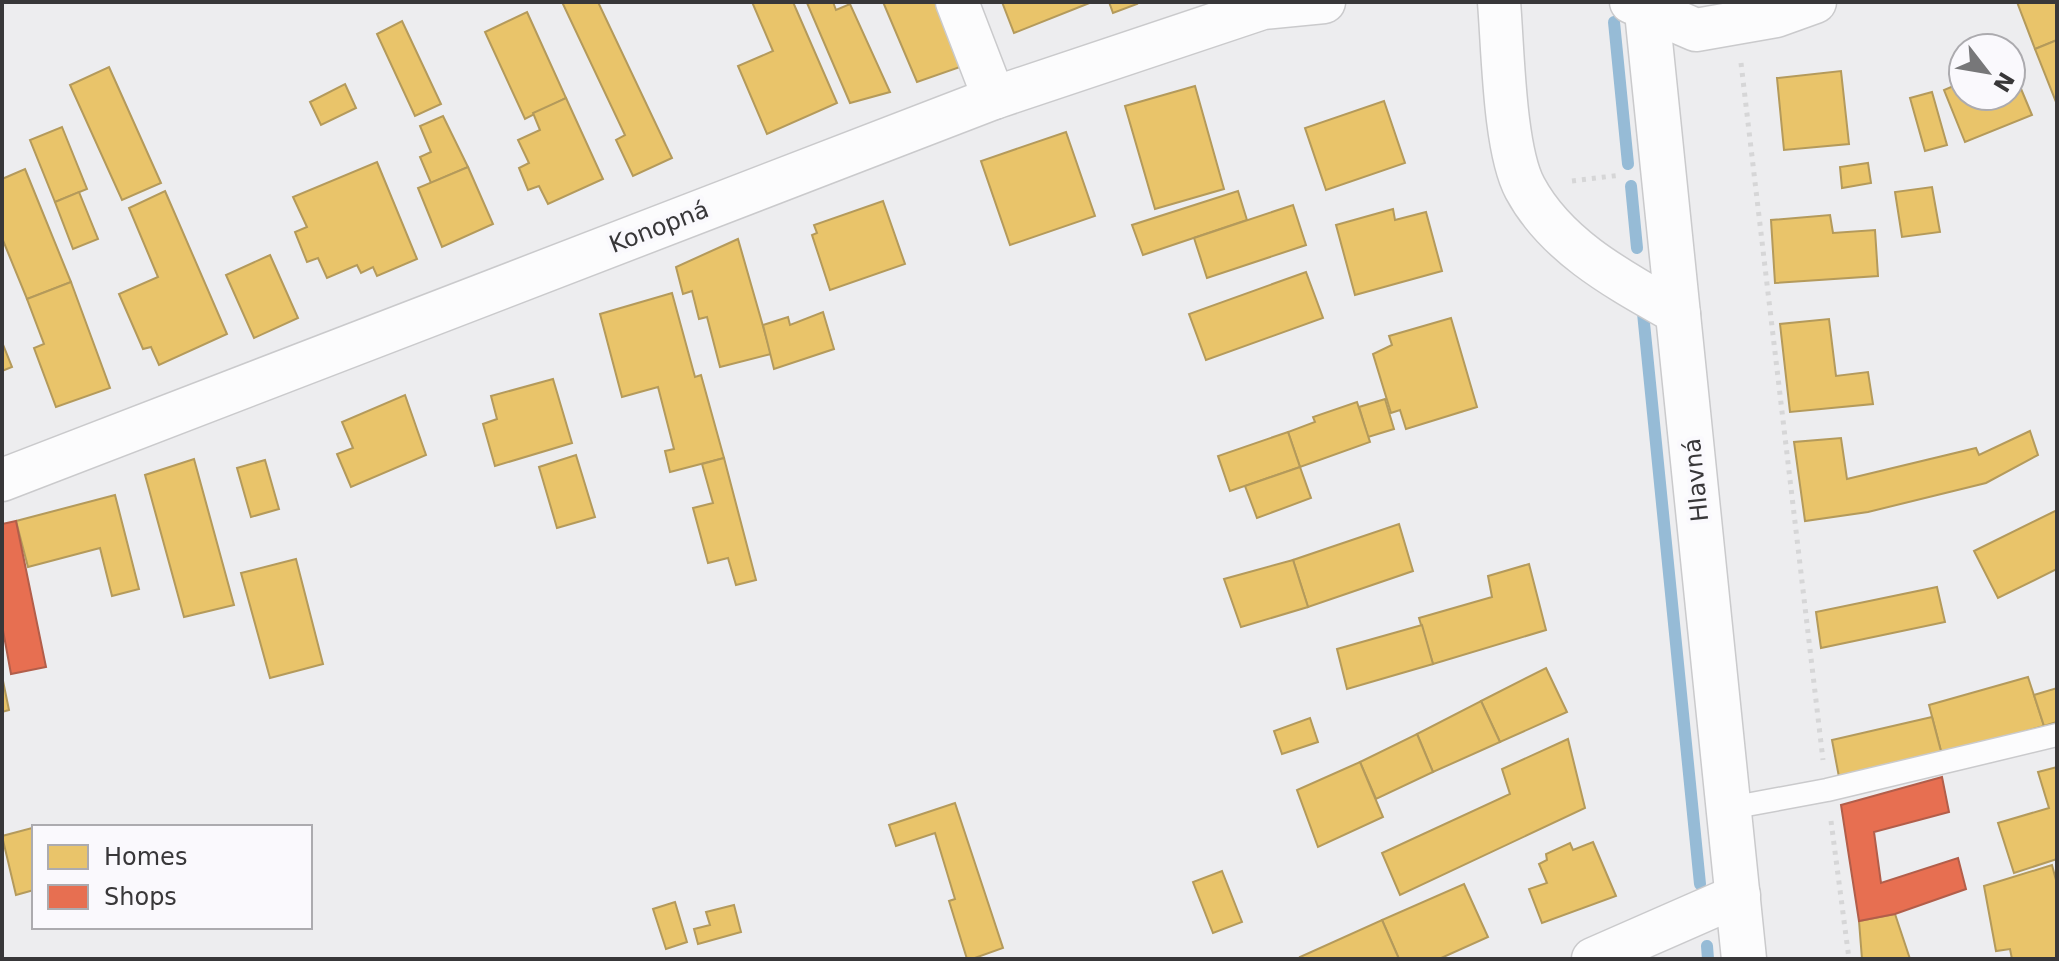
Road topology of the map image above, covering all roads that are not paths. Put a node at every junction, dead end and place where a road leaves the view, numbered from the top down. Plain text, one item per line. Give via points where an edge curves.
1 (957, 2) edge
2 (1324, 2) edge
3 (1499, 2) edge
4 (1815, 2) edge
5 (1642, 3) edge
6 (994, 98) junction
7 (1679, 314) junction
8 (2, 480) edge
9 (2057, 735) edge
10 (1730, 808) junction
11 (1739, 895) junction
12 (1593, 959) edge
13 (1744, 959) edge

1 - 6 street
2 - 6 street, Konopná via 1263,8
3 - 7 street via 1509,129 1524,186 1548,222 1606,272
4 - 5 street via 1696,30
5 - 7 street, Hlavná
6 - 8 street, Konopná
7 - 10 street, Hlavná
9 - 10 lane
10 - 11 street, Hlavná
11 - 12 street
11 - 13 street, Hlavná

